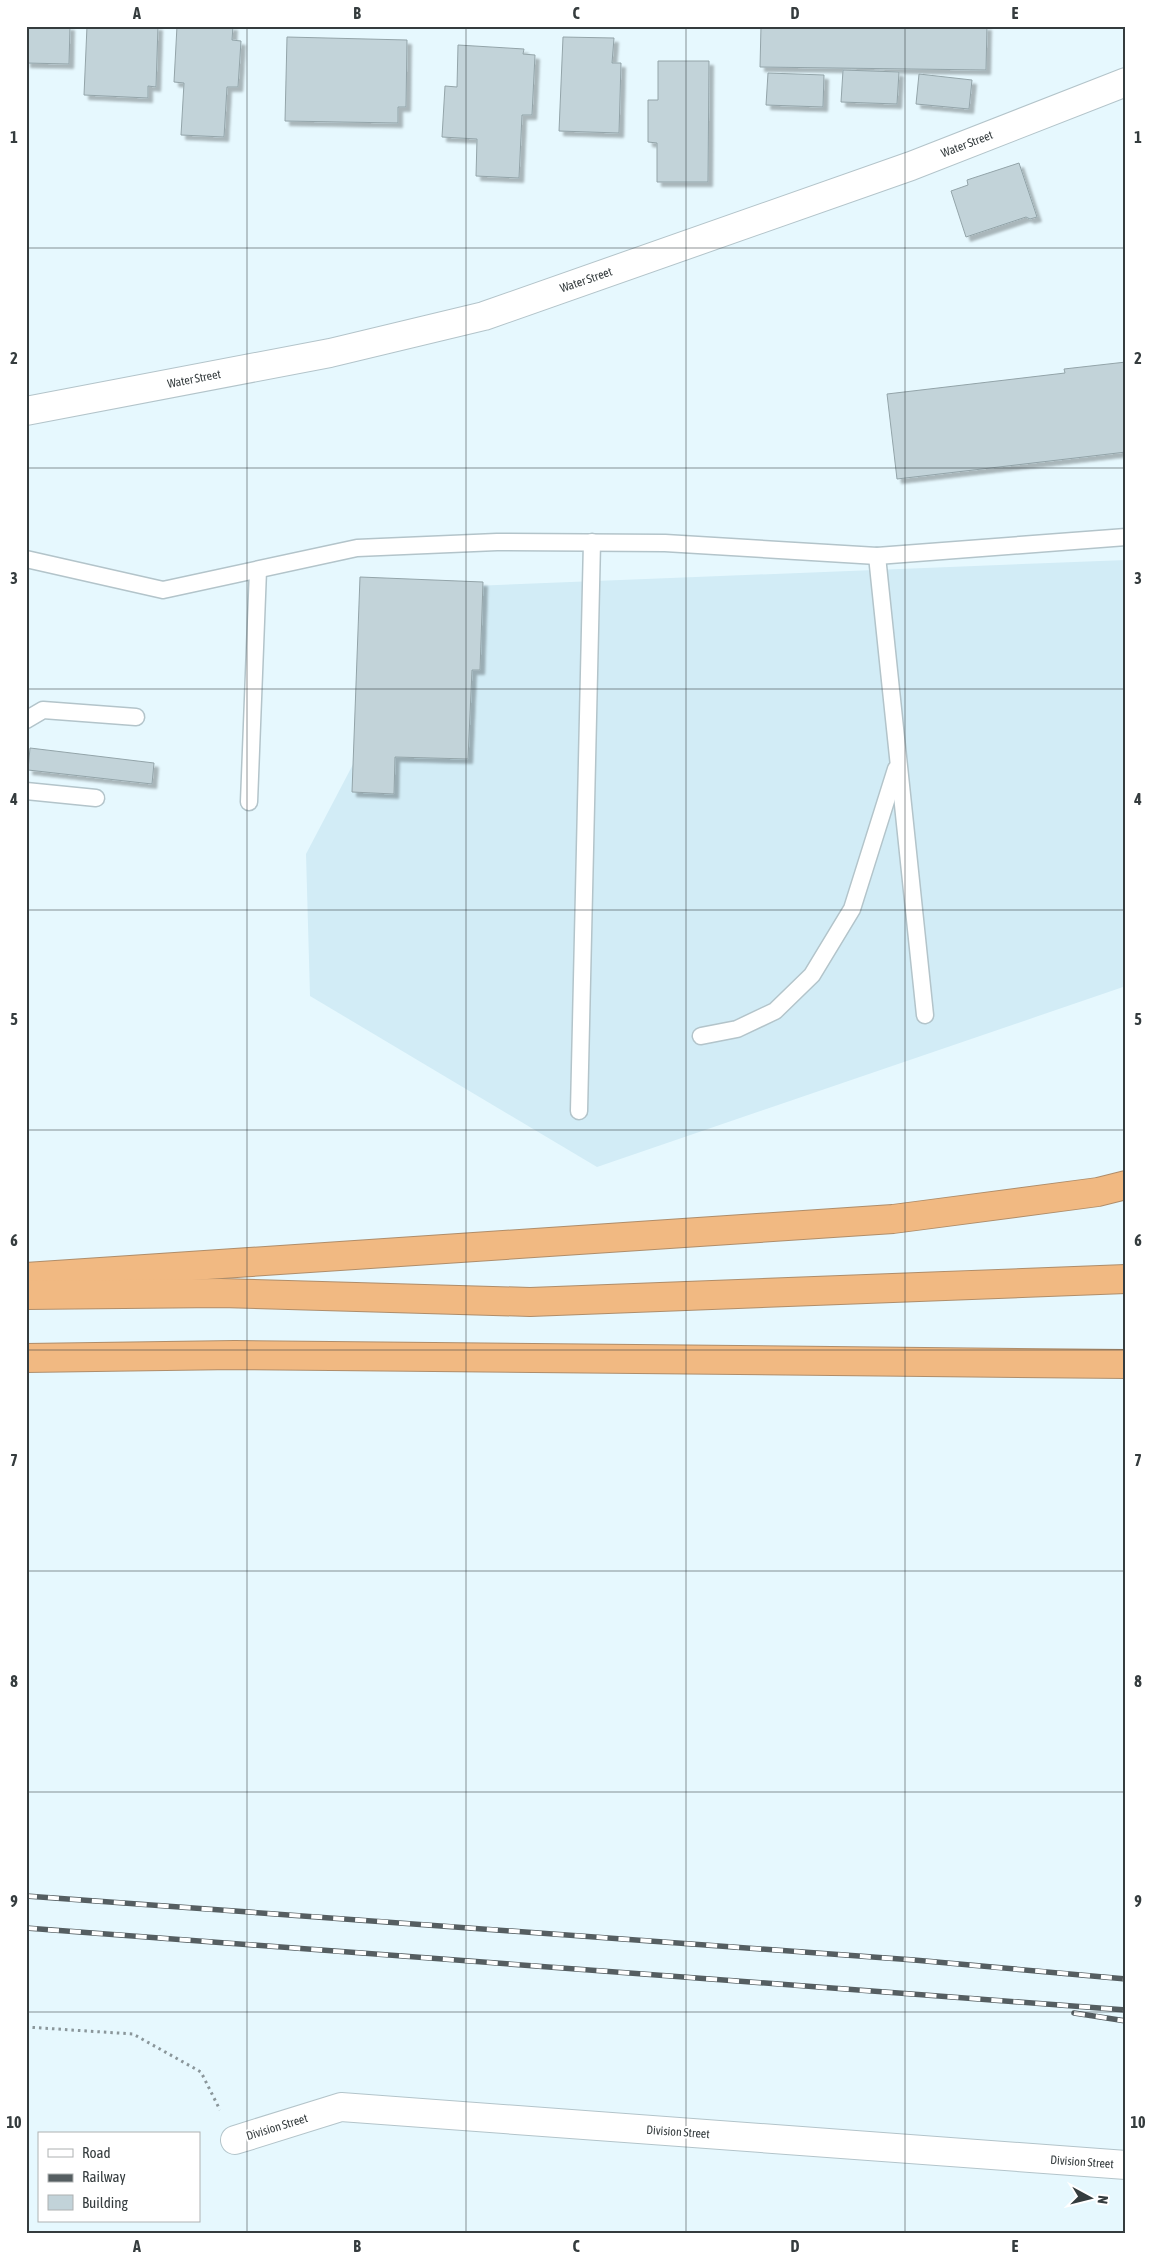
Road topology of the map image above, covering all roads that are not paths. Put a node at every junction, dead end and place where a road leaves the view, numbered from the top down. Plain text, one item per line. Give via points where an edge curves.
1 (1126, 82) edge
2 (26, 411) edge
3 (1126, 536) edge
4 (592, 542) junction
5 (877, 556) junction
6 (26, 559) edge
7 (258, 570) junction
8 (136, 717) dead end
9 (26, 720) edge
10 (898, 762) junction
11 (26, 791) edge
12 (96, 798) dead end
13 (249, 802) dead end
14 (925, 1015) dead end
15 (701, 1036) dead end
16 (579, 1111) dead end
17 (1126, 1184) edge
18 (26, 1277) edge
19 (1126, 1279) edge
20 (26, 1295) edge
21 (26, 1358) edge
22 (1126, 1363) edge
23 (235, 2140) road end
24 (1126, 2166) edge

1 - 2 street, Water Street via 910,166 484,316 330,353
3 - 5 lane
4 - 5 lane via 665,543
4 - 7 lane via 357,548
4 - 16 lane
5 - 10 lane
6 - 7 lane via 163,590
7 - 13 lane
8 - 9 lane via 43,710
10 - 14 lane
10 - 15 lane via 852,909 812,975 776,1011 737,1029
11 - 12 lane
17 - 18 highway via 1098,1192 893,1219
19 - 20 highway via 530,1302 221,1293
21 - 22 highway via 245,1355
23 - 24 street, Division Street via 341,2107

